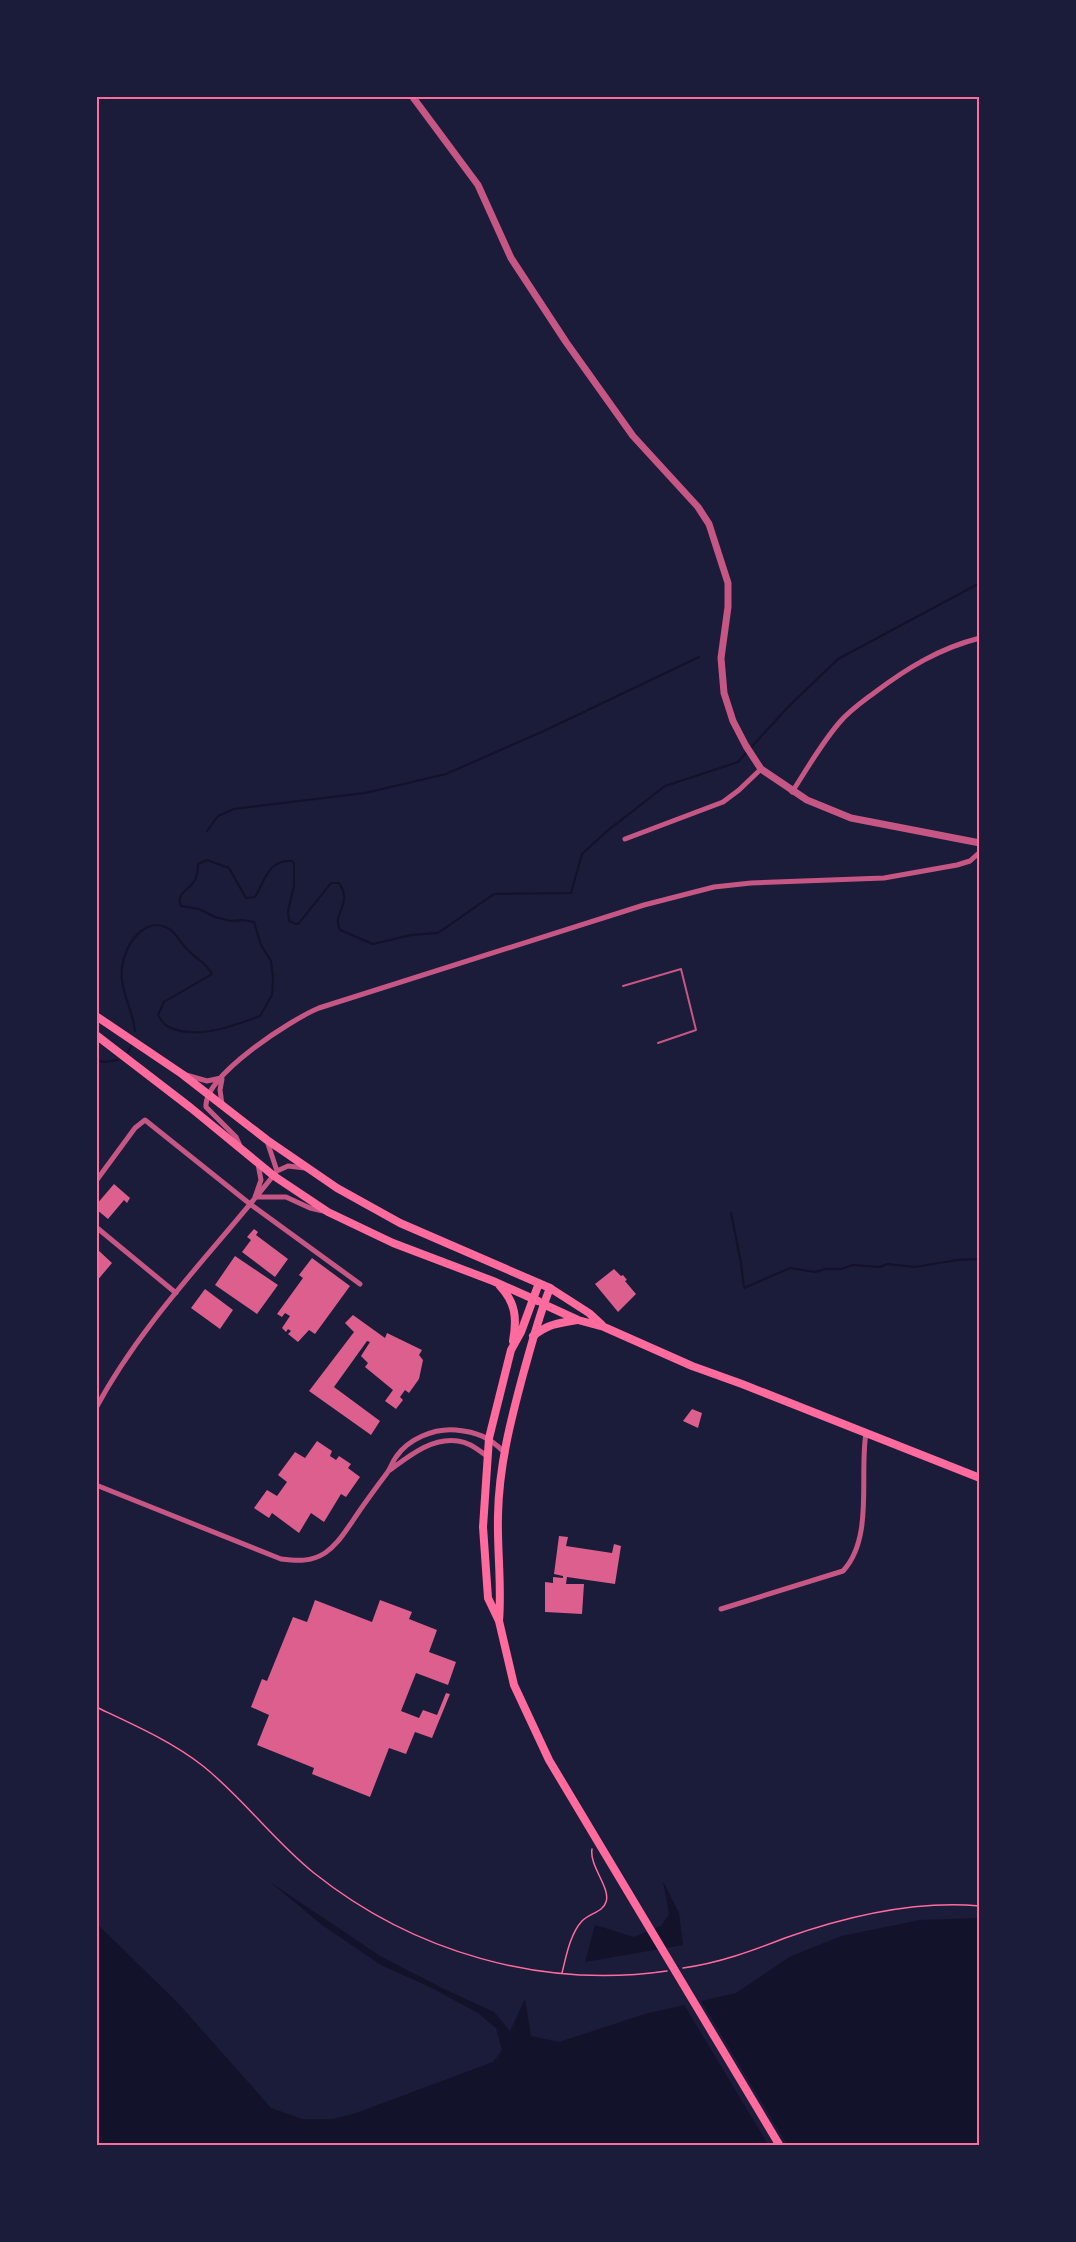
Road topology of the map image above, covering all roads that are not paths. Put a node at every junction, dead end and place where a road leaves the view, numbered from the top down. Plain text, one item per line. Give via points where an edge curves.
1 (412, 96) edge
2 (980, 638) edge
3 (761, 769) junction
4 (792, 792) junction
5 (625, 839) dead end
6 (980, 843) edge
7 (980, 852) edge
8 (622, 986) dead end
9 (96, 1016) edge
10 (96, 1035) edge
11 (658, 1043) dead end
12 (182, 1074) junction
13 (222, 1078) junction
14 (208, 1093) junction
15 (222, 1104) junction
16 (267, 1140) junction
17 (241, 1149) junction
18 (257, 1162) junction
19 (306, 1168) junction
20 (276, 1173) junction
21 (96, 1181) edge
22 (255, 1197) junction
23 (250, 1204) junction
24 (328, 1212) junction
25 (96, 1227) edge
26 (493, 1281) junction
27 (540, 1283) junction
28 (360, 1284) dead end
29 (550, 1288) junction
30 (176, 1293) junction
31 (534, 1298) junction
32 (543, 1304) junction
33 (578, 1320) junction
34 (604, 1327) junction
35 (533, 1336) junction
36 (511, 1350) junction
37 (96, 1408) edge
38 (866, 1433) junction
39 (489, 1438) junction
40 (504, 1452) junction
41 (487, 1456) junction
42 (389, 1471) junction
43 (980, 1478) edge
44 (96, 1485) edge
45 (721, 1609) dead end
46 (499, 1621) junction
47 (780, 2146) edge

1 - 3 street via 478,185 511,258 566,342 633,436 709,524 727,576 729,607 721,658 724,693 733,722
2 - 4 street via 919,662 857,706 837,725
3 - 4 street
3 - 5 street via 723,802
4 - 6 street via 859,821
7 - 13 street via 975,859 957,865 884,878 730,885 644,905 319,1008 253,1048
8 - 11 lane via 681,969 696,1030
9 - 12 main road
10 - 17 main road
12 - 13 street via 207,1081
12 - 14 main road
13 - 14 street
13 - 15 street
14 - 15 main road
14 - 17 street via 206,1107 236,1137
15 - 16 main road
16 - 19 main road
16 - 20 street
17 - 18 main road
18 - 20 main road
18 - 22 street via 261,1180
19 - 20 street via 288,1166
19 - 27 main road via 400,1222
20 - 22 street
20 - 24 main road
21 - 23 street via 145,1120
22 - 23 street
22 - 24 street via 286,1197
23 - 28 street
23 - 30 street
24 - 26 main road via 393,1243
25 - 30 street
26 - 31 main road
26 - 36 main road via 514,1308
27 - 29 main road
27 - 31 main road
29 - 32 main road
29 - 34 main road via 590,1313
30 - 37 street via 147,1329
31 - 32 main road
31 - 36 main road
32 - 33 main road
32 - 35 main road
33 - 34 main road
33 - 35 main road via 557,1322
34 - 38 main road via 692,1366
35 - 40 main road
36 - 39 main road
38 - 43 main road
38 - 45 street via 862,1520 848,1565 843,1571
39 - 40 street
39 - 41 main road
39 - 42 street via 446,1429 429,1433 396,1456
40 - 46 main road via 498,1516
41 - 42 street via 458,1441 441,1442 428,1445
41 - 46 main road via 484,1558 488,1598
42 - 44 street via 339,1541 327,1552 302,1561 281,1559
46 - 47 main road via 514,1685 549,1761

